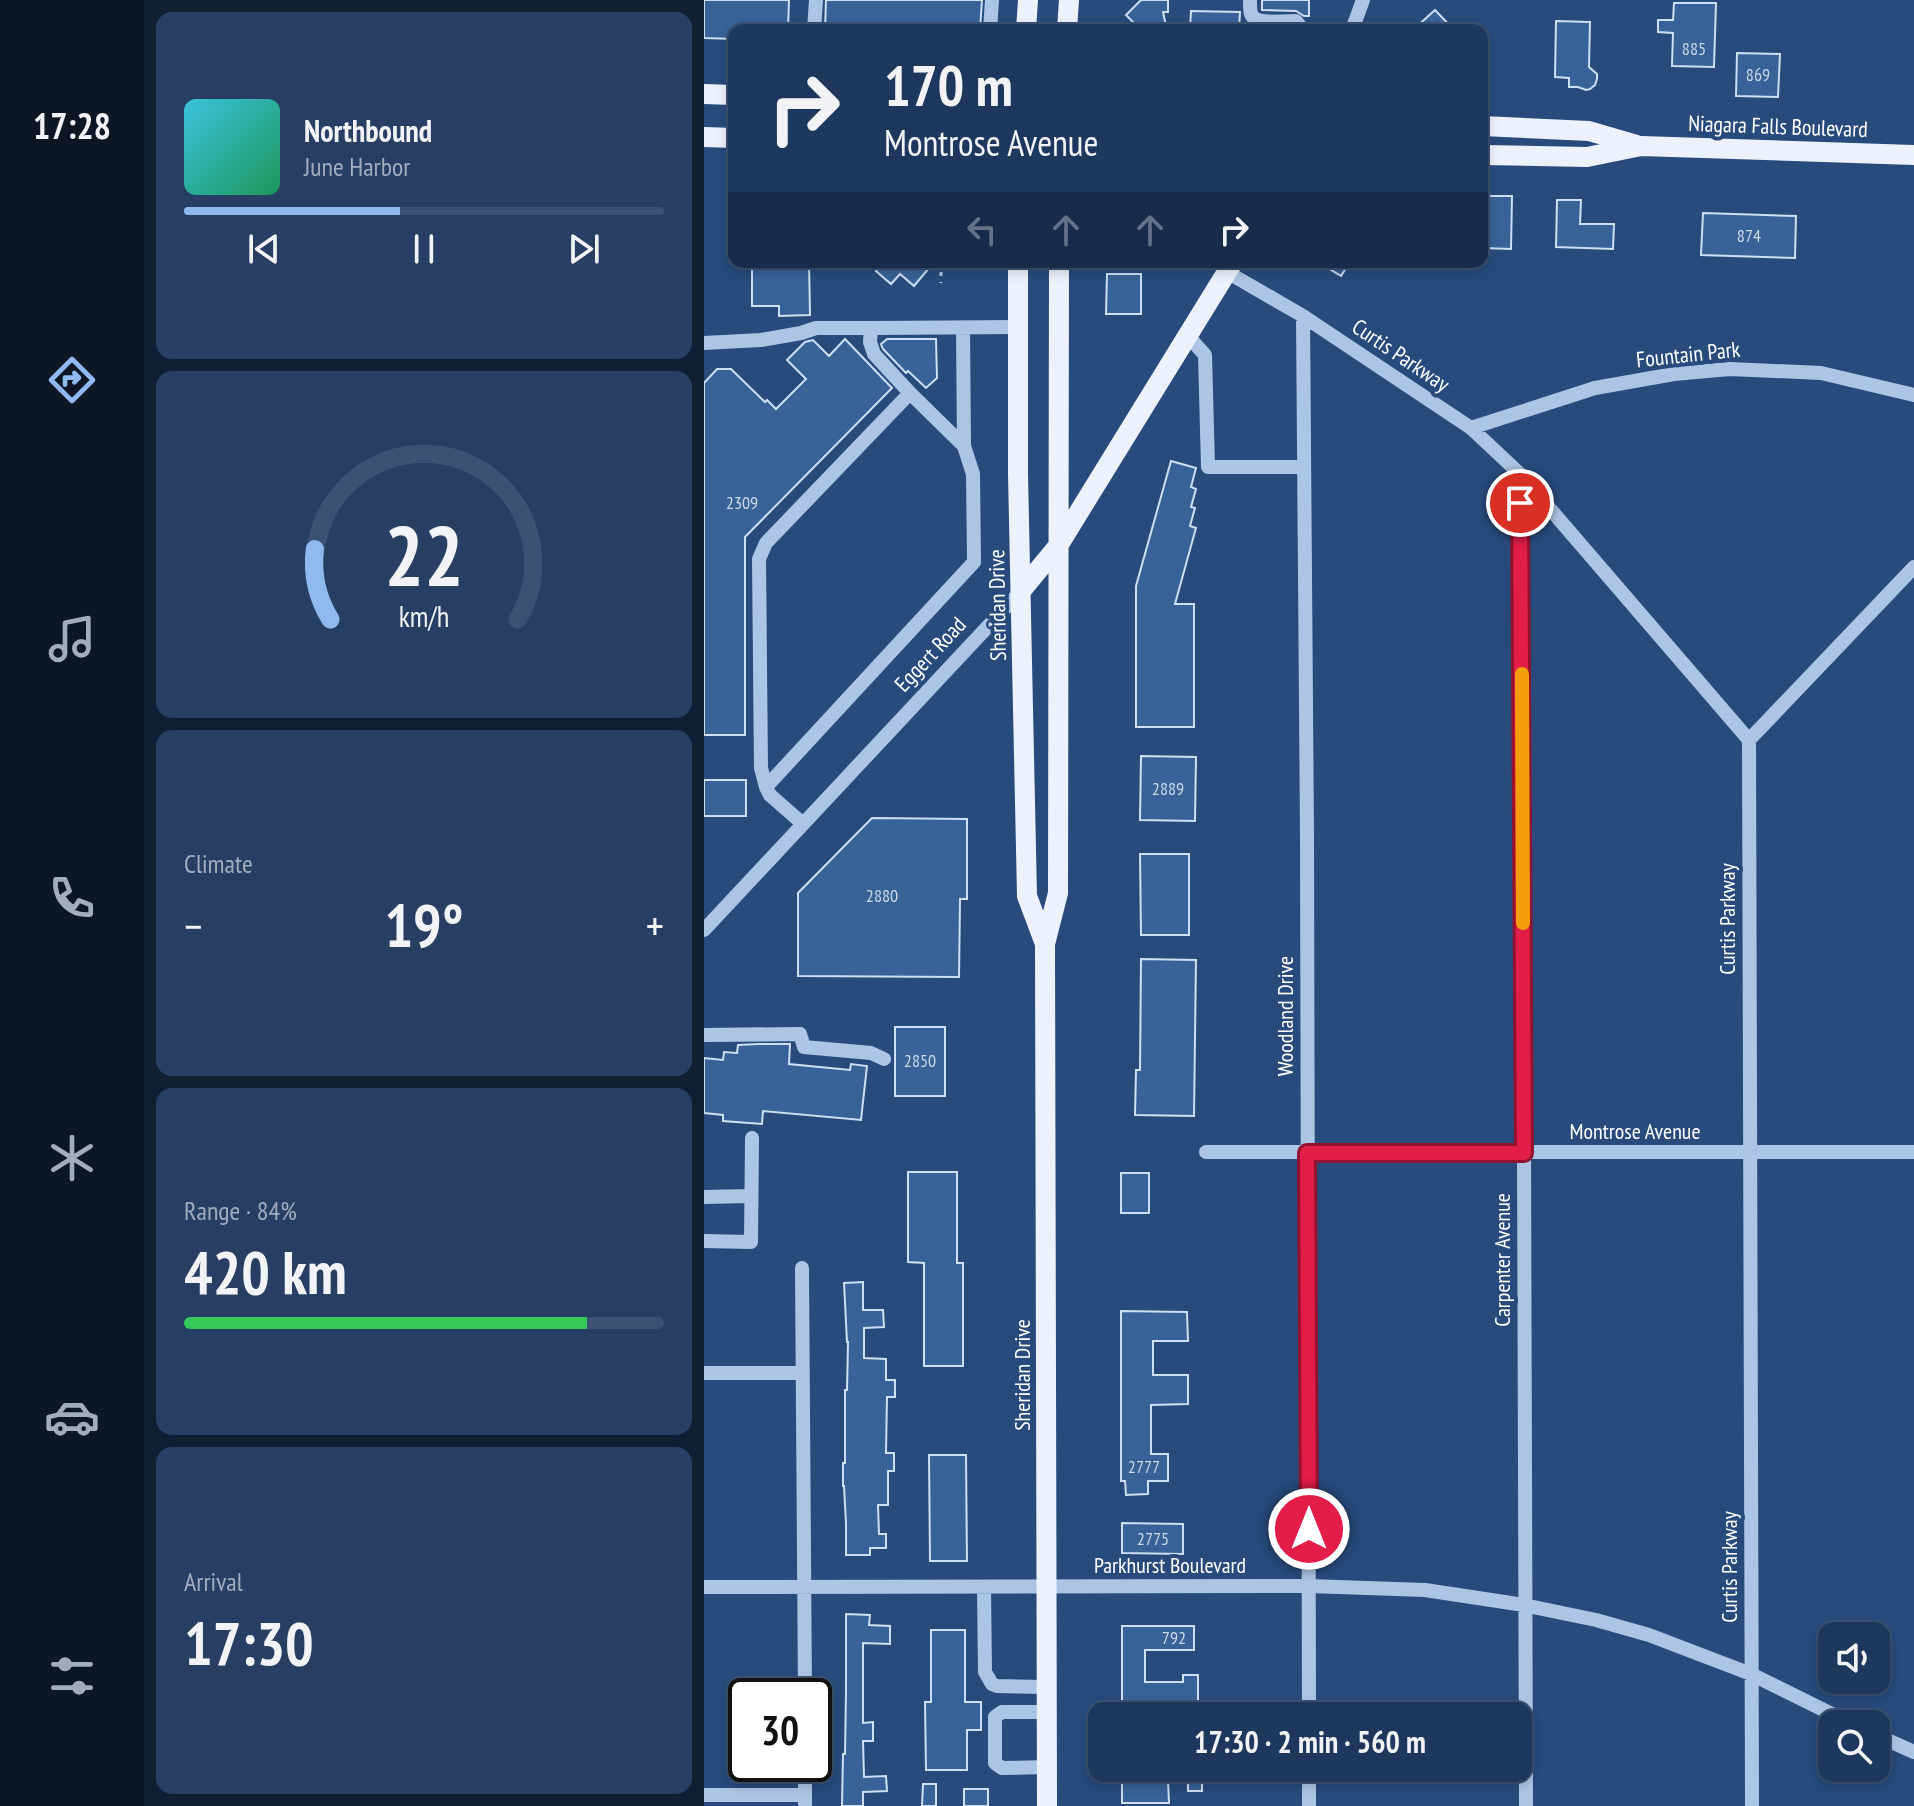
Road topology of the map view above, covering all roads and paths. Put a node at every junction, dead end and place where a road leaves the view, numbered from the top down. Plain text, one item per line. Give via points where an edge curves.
1 (816, 0) edge
2 (992, 0) edge
3 (1028, 0) edge
4 (1069, 0) edge
5 (1250, 0) edge
6 (1363, 0) edge
7 (814, 24) edge
8 (990, 24) edge
9 (1026, 24) edge
10 (1067, 24) edge
11 (1298, 24) edge
12 (1354, 24) edge
13 (704, 94) edge
14 (728, 95) edge
15 (1488, 126) edge
16 (704, 137) edge
17 (728, 138) edge
18 (1641, 146) junction
19 (1488, 155) edge
20 (1914, 155) edge
21 (941, 268) edge
22 (1018, 268) edge
23 (1059, 268) edge
24 (1229, 268) edge
25 (1231, 268) edge
26 (941, 283) dead end
27 (1303, 316) junction
28 (1017, 327) junction
29 (871, 328) junction
30 (963, 328) junction
31 (1188, 336) junction
32 (704, 343) edge
33 (910, 393) junction
34 (1914, 395) edge
35 (1471, 428) junction
36 (964, 446) junction
37 (1304, 467) junction
38 (1520, 474) junction
39 (1058, 546) junction
40 (1914, 567) edge
41 (1021, 591) junction
42 (1749, 740) junction
43 (766, 787) junction
44 (803, 824) junction
45 (704, 930) edge
46 (1045, 944) junction
47 (704, 1035) edge
48 (884, 1059) dead end
49 (752, 1138) dead end
50 (1206, 1152) dead end
51 (1914, 1152) edge
52 (1307, 1153) junction
53 (1524, 1153) junction
54 (1750, 1153) junction
55 (751, 1196) junction
56 (704, 1197) edge
57 (704, 1241) edge
58 (802, 1268) dead end
59 (704, 1373) edge
60 (802, 1373) junction
61 (804, 1586) junction
62 (1309, 1586) junction
63 (704, 1587) edge
64 (984, 1587) junction
65 (1047, 1588) junction
66 (1524, 1605) junction
67 (1751, 1674) junction
68 (805, 1678) edge
69 (1047, 1687) junction
70 (1309, 1702) edge
71 (1824, 1710) edge
72 (1047, 1712) junction
73 (1890, 1741) edge
74 (1914, 1752) edge
75 (1047, 1767) junction
76 (1309, 1782) edge
77 (704, 1795) edge
78 (805, 1800) edge
79 (1047, 1806) edge
80 (1309, 1806) edge
81 (1526, 1806) edge
82 (1752, 1806) edge

1 - 7 street
2 - 8 street
3 - 9 main road
4 - 10 main road
5 - 11 street via 1255,19
6 - 12 street
13 - 14 main road
15 - 18 main road, Niagara Falls Boulevard via 1589,131
16 - 17 main road
18 - 19 main road, Niagara Falls Boulevard via 1587,157
18 - 20 main road, Niagara Falls Boulevard
21 - 26 path
22 - 28 main road, Sheridan Drive
23 - 39 main road, Sheridan Drive
24 - 31 main road, Eggert Road
25 - 27 street, Curtis Parkway
27 - 35 street, Curtis Parkway
27 - 37 street, Woodland Drive
28 - 30 street
28 - 41 main road, Sheridan Drive
29 - 30 street
29 - 32 street via 816,328 761,340
29 - 33 street via 874,354
30 - 36 street
31 - 37 street via 1205,355 1208,467
31 - 39 main road, Eggert Road
33 - 36 street
33 - 43 street via 766,543 759,559 760,757
34 - 35 street, Fountain Park via 1821,373 1730,369 1595,388
35 - 38 street, Curtis Parkway
36 - 43 street via 973,474 974,562
37 - 52 street, Woodland Drive
38 - 42 street, Curtis Parkway
38 - 53 street, Carpenter Avenue
39 - 41 main road, Eggert Road
39 - 46 main road, Sheridan Drive via 1058,893
40 - 42 street
41 - 44 street, Eggert Road
41 - 46 main road, Sheridan Drive via 1027,896
42 - 54 street, Curtis Parkway
43 - 44 street
44 - 45 street, Eggert Road
46 - 65 main road, Sheridan Drive
47 - 48 street via 800,1034 804,1047 871,1053
49 - 55 street
50 - 52 street, Montrose Avenue
51 - 54 street, Montrose Avenue
52 - 53 street, Montrose Avenue
52 - 62 street, Woodland Drive
53 - 54 street, Montrose Avenue
53 - 66 street, Carpenter Avenue
54 - 67 street, Curtis Parkway
55 - 56 street
55 - 57 street via 751,1242
58 - 60 street
59 - 60 street
60 - 61 street
61 - 63 street, Parkhurst Boulevard
61 - 64 street, Parkhurst Boulevard
61 - 68 street
62 - 65 street, Parkhurst Boulevard
62 - 66 street, Parkhurst Boulevard via 1425,1590
62 - 70 street, Woodland Drive
64 - 65 street, Parkhurst Boulevard
64 - 69 street via 985,1672 992,1684
65 - 69 main road, Sheridan Drive
66 - 67 street, Parkhurst Boulevard via 1649,1635
66 - 81 street, Carpenter Avenue
67 - 71 street, Parkhurst Boulevard
67 - 82 street, Curtis Parkway
69 - 72 main road, Sheridan Drive
72 - 75 main road, Sheridan Drive
72 - 75 street via 1002,1712 995,1717 995,1763 1002,1768
73 - 74 street
75 - 79 main road, Sheridan Drive
76 - 80 street
77 - 78 street

